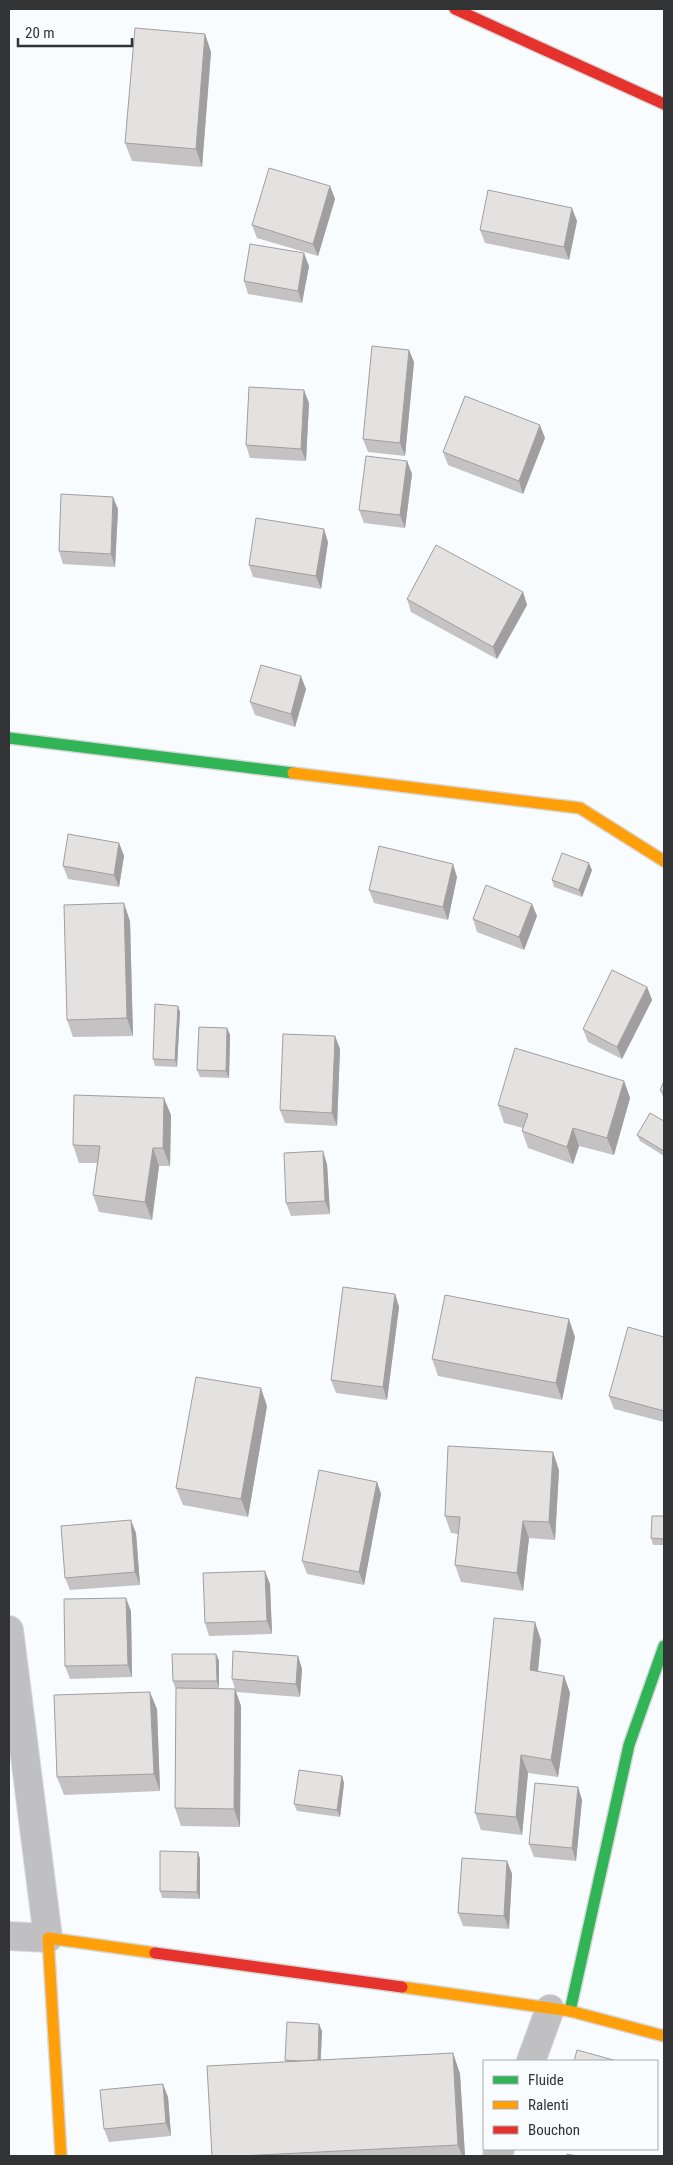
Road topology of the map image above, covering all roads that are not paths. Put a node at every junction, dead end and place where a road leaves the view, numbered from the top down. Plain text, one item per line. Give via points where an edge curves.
1 (455, 9) edge
2 (664, 104) edge
3 (9, 738) edge
4 (664, 861) edge
5 (9, 1630) edge
6 (664, 1646) edge
7 (9, 1936) edge
8 (48, 1938) junction
9 (560, 2010) junction
10 (664, 2036) edge
11 (533, 2060) edge
12 (61, 2156) edge

1 - 2 street
3 - 4 street via 580,808
5 - 8 street
6 - 9 street via 629,1745
7 - 8 street
8 - 9 street
8 - 12 street
9 - 10 street
9 - 11 street

